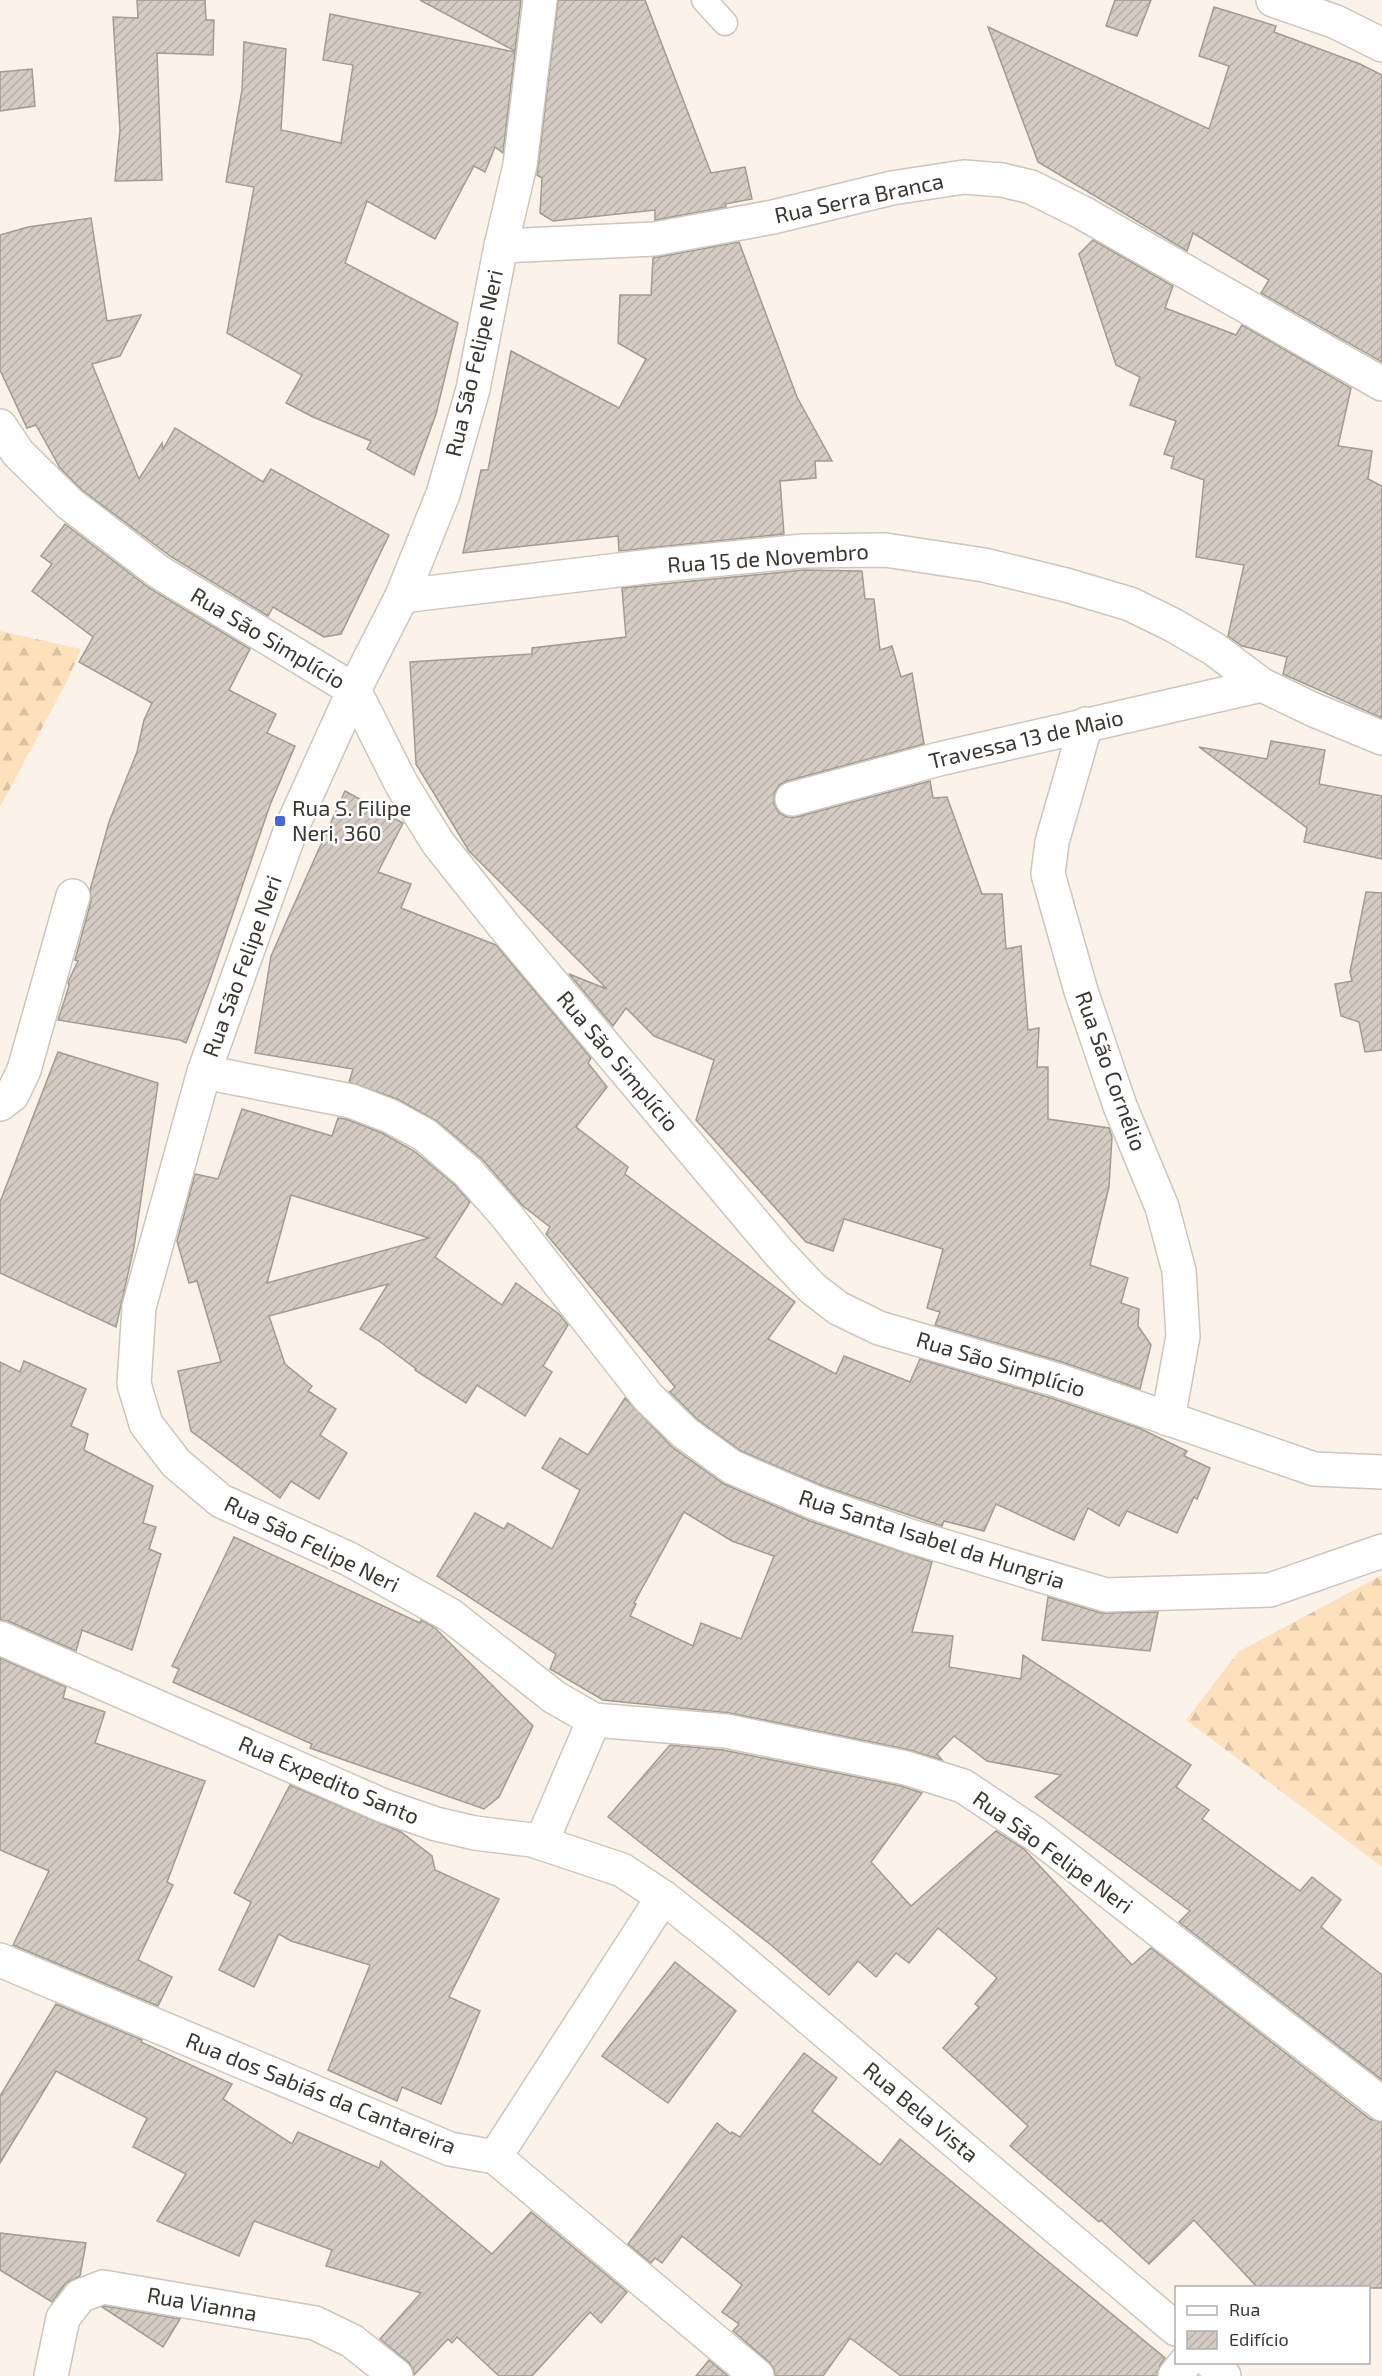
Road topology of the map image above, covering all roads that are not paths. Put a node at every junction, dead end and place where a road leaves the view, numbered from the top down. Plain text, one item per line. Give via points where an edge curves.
1 (540, 0) edge
2 (704, 0) edge
3 (1273, 0) edge
4 (725, 22) dead end
5 (1382, 45) edge
6 (501, 246) junction
7 (1382, 384) edge
8 (0, 426) edge
9 (402, 596) junction
10 (1262, 685) junction
11 (354, 690) junction
12 (1086, 724) junction
13 (1382, 738) edge
14 (792, 799) dead end
15 (73, 896) dead end
16 (204, 1072) junction
17 (0, 1104) edge
18 (1168, 1419) junction
19 (1382, 1472) edge
20 (1382, 1551) edge
21 (0, 1638) edge
22 (594, 1720) junction
23 (541, 1843) junction
24 (663, 1897) junction
25 (0, 1960) edge
26 (1382, 2104) edge
27 (495, 2157) junction
28 (1175, 2328) edge
29 (1184, 2364) edge
30 (1213, 2364) edge
31 (51, 2376) edge
32 (396, 2376) edge
33 (757, 2376) edge
34 (1175, 2376) edge
35 (1224, 2376) edge

1 - 6 street, Rua São Felipe Neri via 520,165
2 - 4 lane
3 - 5 street via 1336,22
6 - 7 street, Rua Serra Branca via 654,239 773,217 892,188 964,177 1002,180 1031,187 1083,213
6 - 9 street, Rua São Felipe Neri via 473,389 443,494
8 - 11 street, Rua São Simplício via 18,453 70,504 159,572
9 - 10 street, Rua 15 de Novembro via 803,551 885,550 984,565 1130,604 1214,649
9 - 11 street, Rua São Felipe Neri
10 - 12 street, Travessa 13 de Maio
10 - 13 street, Rua 15 de Novembro
11 - 16 street, Rua São Felipe Neri via 291,829
11 - 18 street, Rua São Simplício via 402,785 438,843 512,936 812,1288 838,1308 879,1328 1057,1380
12 - 14 street, Travessa 13 de Maio
12 - 18 street, Rua São Cornélio via 1052,842 1048,874 1085,1001 1120,1106 1162,1207 1179,1271 1183,1336
15 - 17 street via 24,1070 12,1095
16 - 20 street, Rua Santa Isabel da Hungria via 351,1101 425,1135 468,1172 507,1215 648,1396 685,1433 732,1467 816,1503 910,1536 1106,1595 1270,1590
16 - 22 street, Rua São Felipe Neri via 140,1308 134,1384 146,1424 176,1463 221,1501 350,1559 450,1615 554,1697
18 - 19 street, Rua São Simplício via 1314,1470
21 - 23 street, Rua Expedito Santo via 384,1806 436,1824
22 - 23 street
22 - 26 street, Rua São Felipe Neri via 726,1731 906,1768 963,1786 1035,1834
23 - 24 street, Rua Expedito Santo via 622,1870
24 - 27 street
24 - 28 street, Rua Bela Vista
25 - 27 street, Rua dos Sabiás da Cantareira via 450,2149
27 - 33 street, Rua dos Sabiás da Cantareira
29 - 34 street
30 - 35 street
31 - 32 street, Rua Vianna via 63,2318 80,2296 103,2287 315,2324 352,2342

